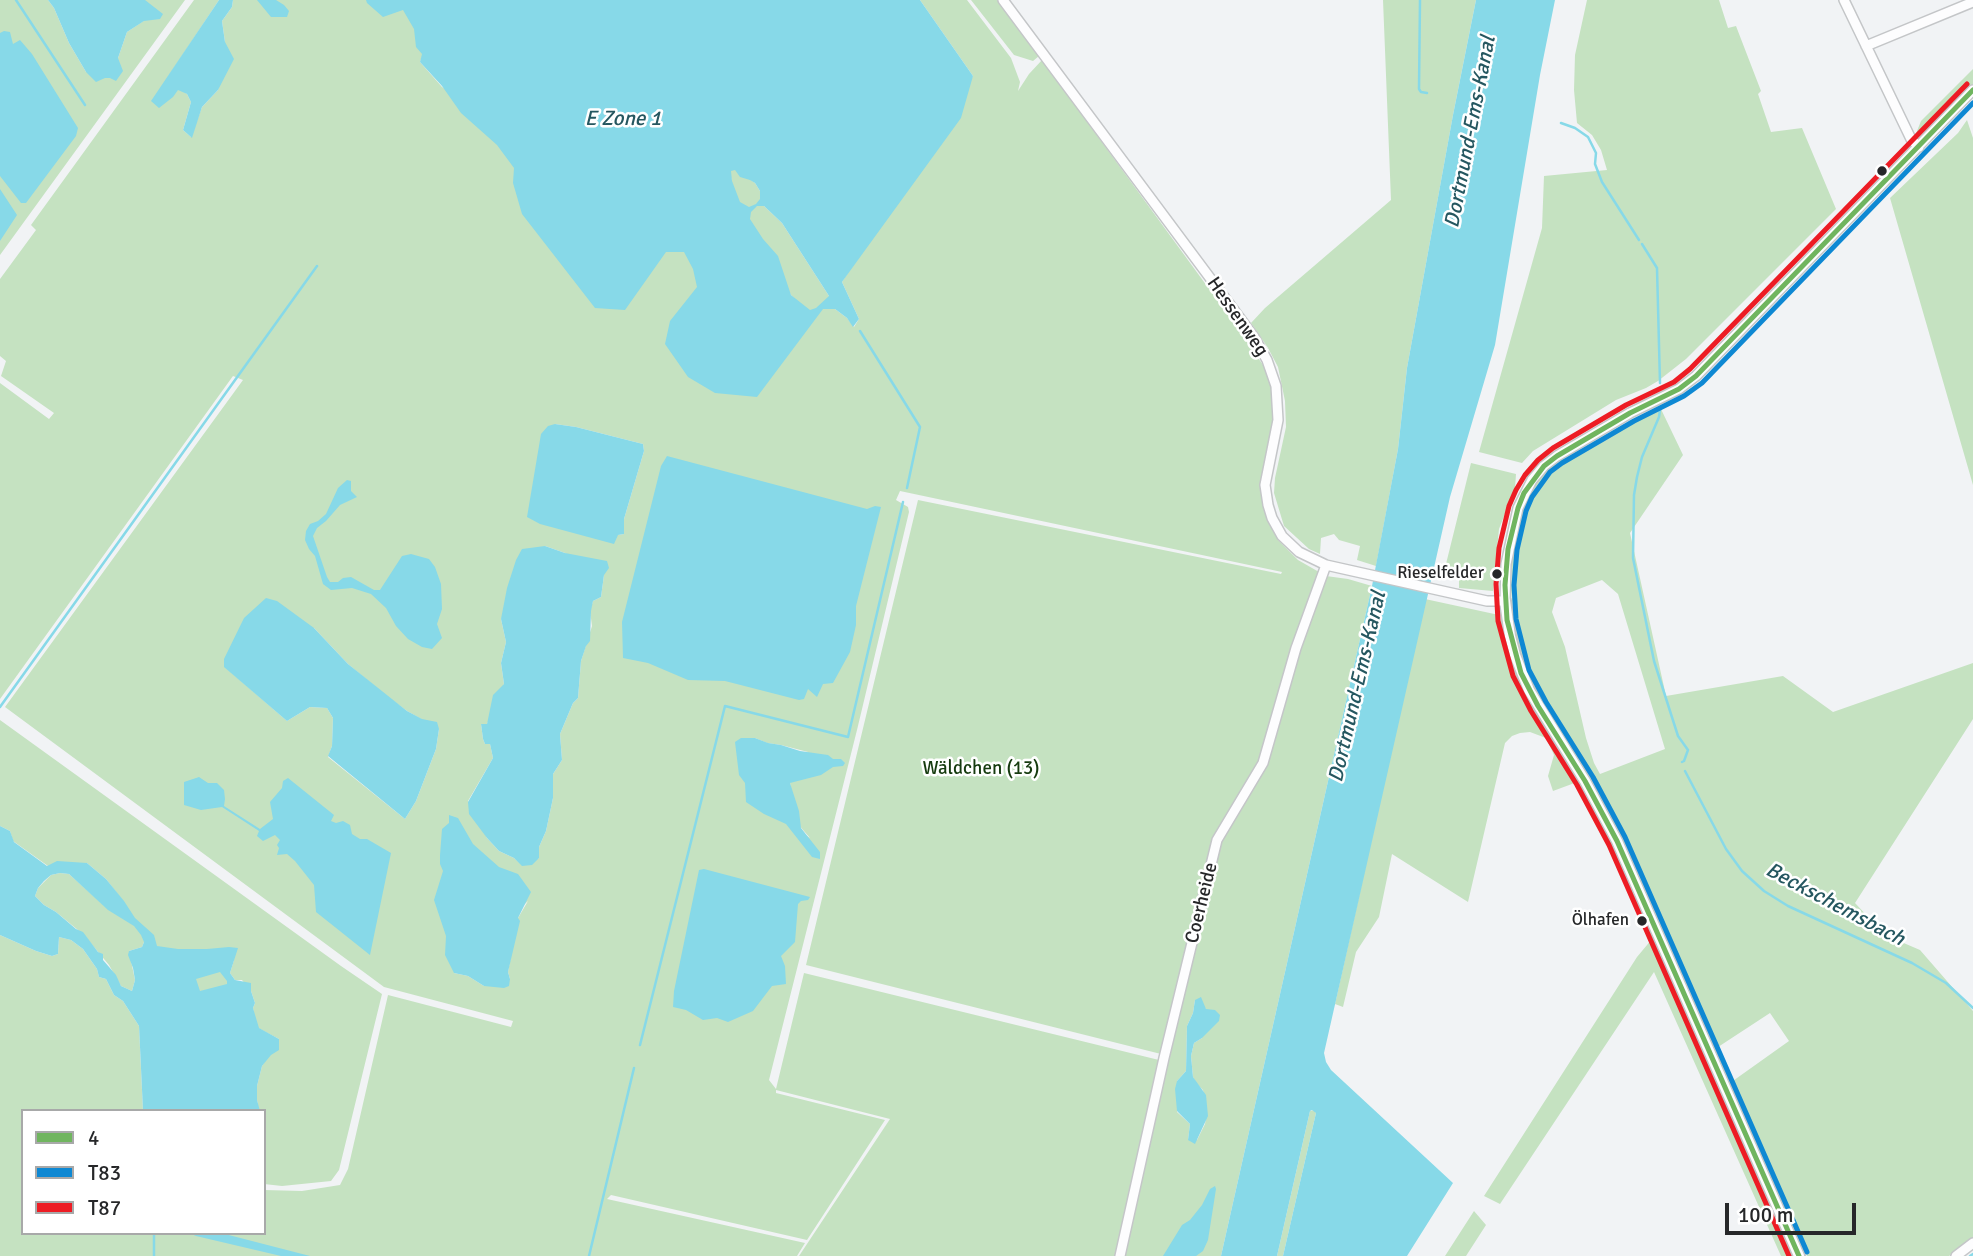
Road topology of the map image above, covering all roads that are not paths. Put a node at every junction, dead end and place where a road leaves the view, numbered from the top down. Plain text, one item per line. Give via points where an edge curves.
1 (1003, 0) edge
2 (1844, 0) edge
3 (1973, 2) edge
4 (1866, 46) junction
5 (1973, 90) edge
6 (1919, 147) junction
7 (1326, 565) junction
8 (1505, 601) junction
9 (1973, 1242) edge
10 (1120, 1256) edge
11 (1800, 1256) edge
12 (1956, 1256) edge

1 - 7 street, Hessenweg via 1268,360 1278,420 1265,485 1268,505 1290,545
2 - 4 street
3 - 4 street
4 - 6 street
5 - 6 street
6 - 8 street via 1696,376 1544,466 1518,508 1506,564
7 - 8 street, Hessenweg via 1487,601
7 - 10 street, Coerheide via 1263,763 1217,840
8 - 11 street via 1521,673 1617,841
9 - 12 street

